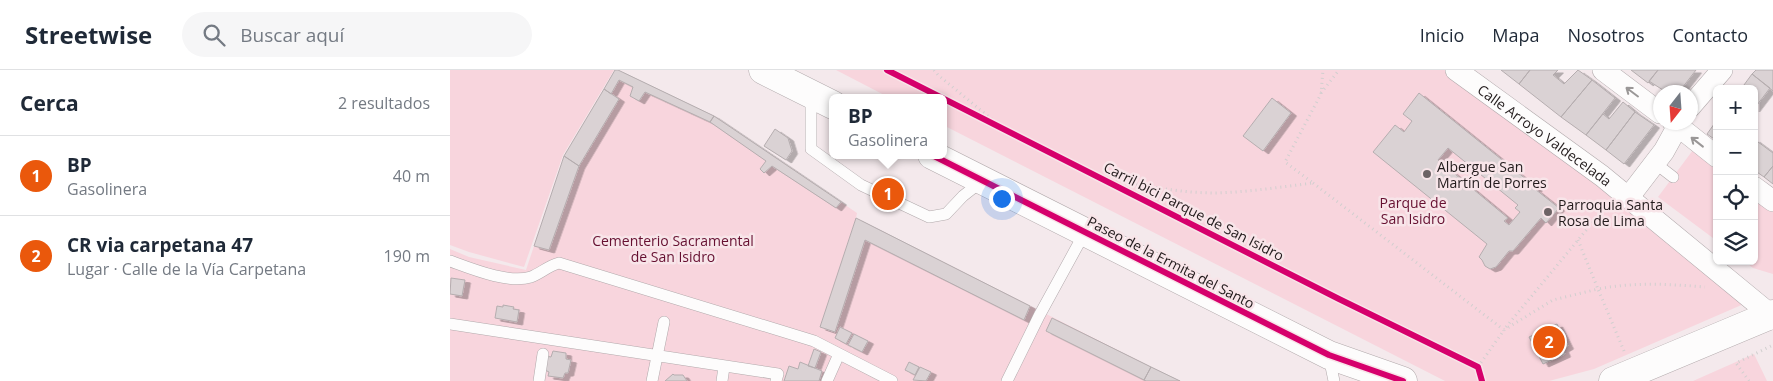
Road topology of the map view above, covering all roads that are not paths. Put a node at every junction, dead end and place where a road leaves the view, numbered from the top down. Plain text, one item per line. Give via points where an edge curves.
1 (763, 70) edge
2 (1456, 70) edge
3 (1603, 70) edge
4 (1722, 70) edge
5 (1698, 98) edge
6 (822, 100) edge
7 (1653, 108) edge
8 (1674, 130) edge
9 (1684, 130) edge
10 (1713, 154) edge
11 (940, 159) edge
12 (1655, 163) junction
13 (1673, 177) dead end
14 (983, 181) junction
15 (1758, 190) edge
16 (1628, 198) junction
17 (1773, 201) edge
18 (1085, 232) junction
19 (450, 261) edge
20 (1772, 316) edge
21 (664, 322) dead end
22 (450, 324) edge
23 (543, 354) dead end
24 (839, 354) junction
25 (656, 355) junction
26 (724, 367) junction
27 (1331, 368) edge
28 (1623, 377) edge
29 (539, 381) edge
30 (652, 381) edge
31 (722, 381) edge
32 (776, 381) edge
33 (827, 381) edge
34 (892, 381) edge
35 (1007, 381) edge
36 (1358, 381) edge
37 (1403, 381) edge

1 - 6 street
2 - 16 street, Calle Arroyo Valdecelada
7 -> 3 street
4 - 5 street
6 - 14 lane via 811,149 861,185 900,205 929,217 946,214
8 - 12 street
10 -> 9 street
11 - 14 street, Paseo de la Ermita del Santo
12 - 13 lane
12 - 16 street
14 - 18 street, Paseo de la Ermita del Santo
15 - 17 street
16 - 20 street, Calle Arroyo Valdecelada
18 - 27 street, Paseo de la Ermita del Santo
18 - 35 lane
19 - 24 lane via 505,278 532,276 559,263 814,341
20 - 28 street
21 - 25 lane
22 - 25 lane
23 - 29 lane
24 - 33 lane
24 - 34 lane
25 - 26 lane
25 - 30 lane
26 - 31 lane
26 - 32 lane via 778,374
27 - 36 street, Paseo de la Ermita del Santo
27 - 37 street, Paseo de la Ermita del Santo

